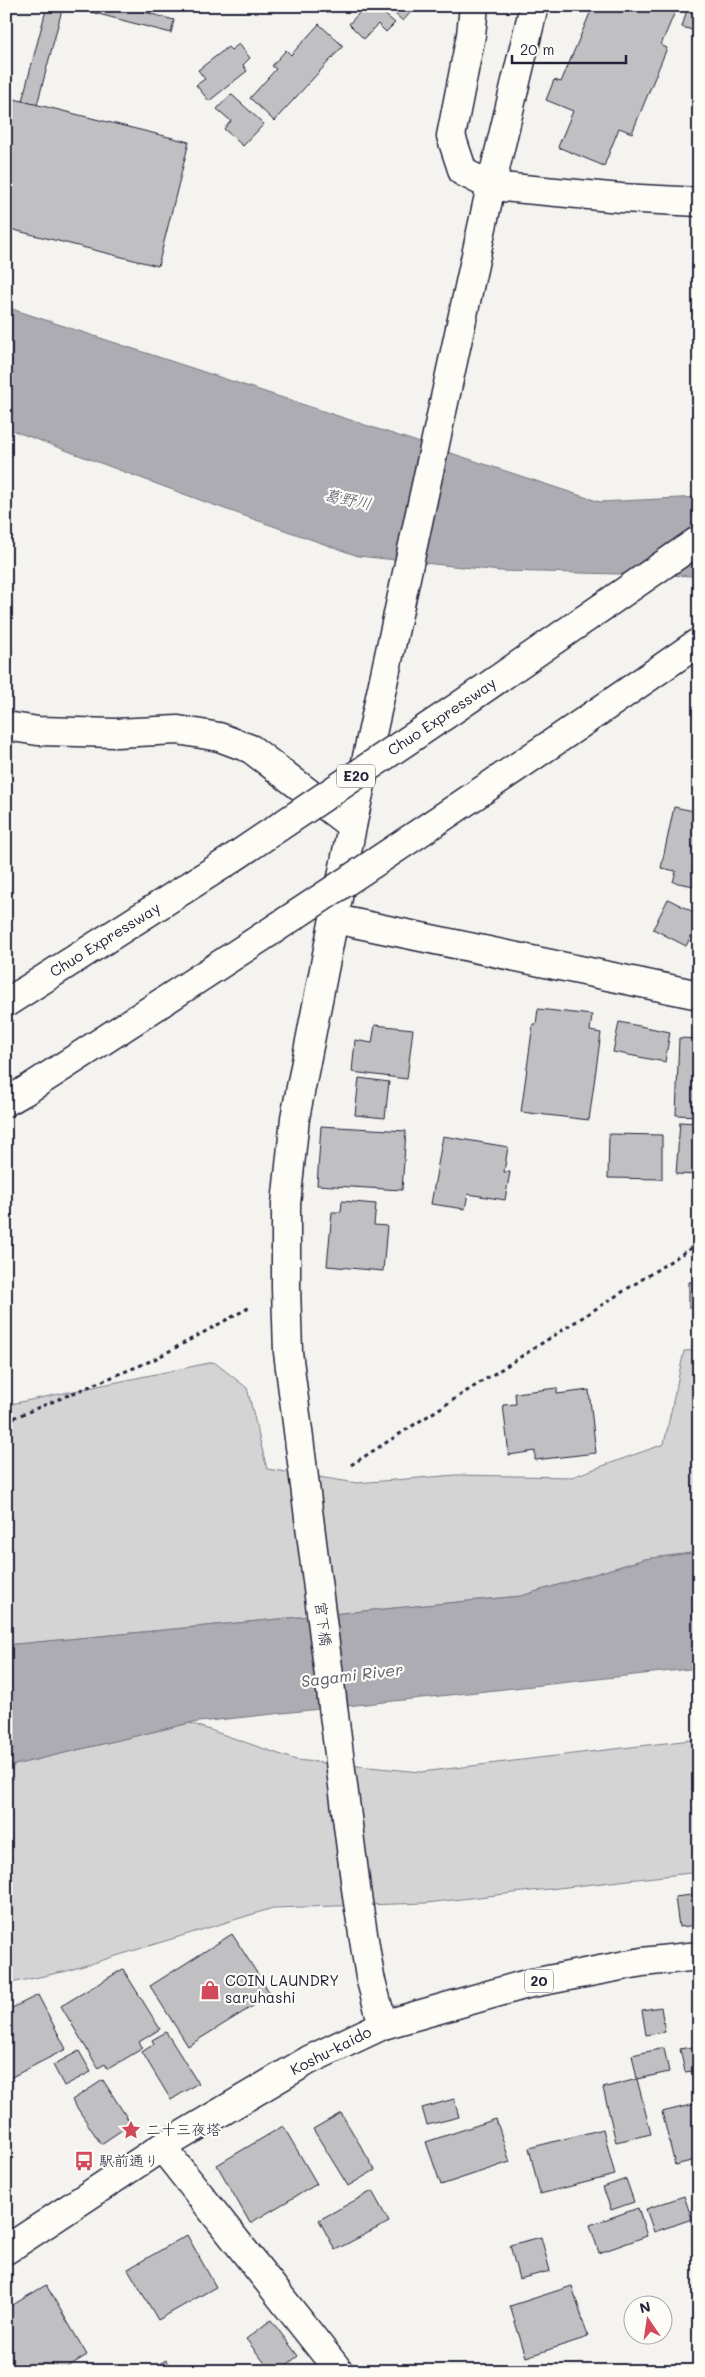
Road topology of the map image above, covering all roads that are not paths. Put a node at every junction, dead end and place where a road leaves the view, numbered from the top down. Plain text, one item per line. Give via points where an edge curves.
1 (474, 6) edge
2 (534, 6) edge
3 (492, 186) junction
4 (699, 202) edge
5 (699, 540) edge
6 (699, 642) edge
7 (6, 726) edge
8 (352, 826) junction
9 (335, 919) junction
10 (699, 995) edge
11 (6, 1003) edge
12 (16, 1097) edge
13 (699, 1956) edge
14 (383, 2024) junction
15 (162, 2147) junction
16 (6, 2250) edge
17 (340, 2371) edge

1 - 3 main road via 472,35 451,136 464,172
2 - 3 main road, 宮下橋
3 - 4 main road
3 - 8 main road, 宮下橋
5 - 11 main road, Chuo Expressway / E20, bridge via 227,862
6 - 12 main road, bridge via 513,772 267,936
7 - 8 main road via 38,731 116,733 178,730 219,737 251,749
8 - 9 main road, 宮下橋
9 - 10 main road
9 - 14 main road, 宮下橋 via 295,1118 286,1204 288,1352 357,1896 370,1977
13 - 14 main road, Koshu-kaido / 20 via 642,1962 527,1984
14 - 15 main road, Koshu-kaido / 20 via 309,2060
15 - 16 main road, Koshu-kaido / 20
15 - 17 main road

